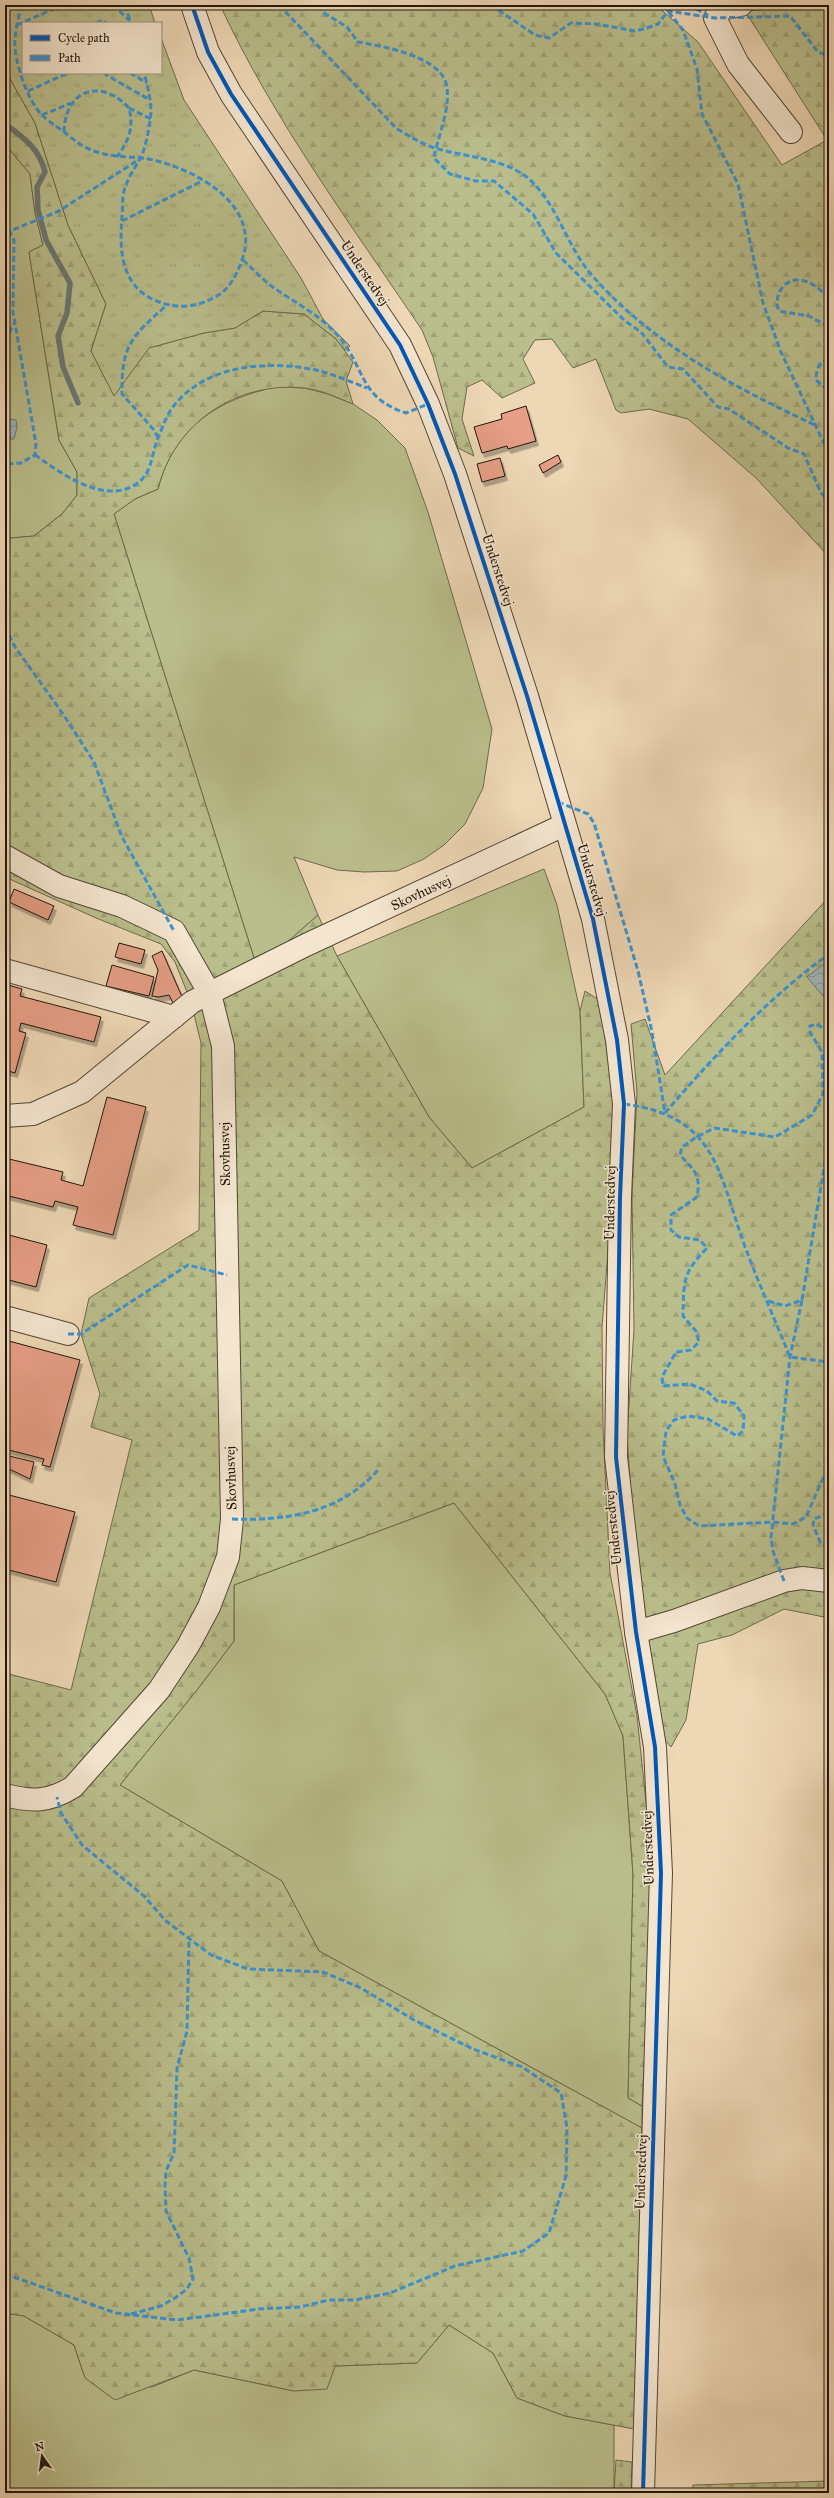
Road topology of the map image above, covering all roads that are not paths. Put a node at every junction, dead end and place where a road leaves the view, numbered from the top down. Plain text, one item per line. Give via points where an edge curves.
1 (192, 5) edge
2 (741, 5) edge
3 (791, 132) dead end
4 (564, 825) junction
5 (5, 856) edge
6 (5, 970) edge
7 (201, 998) junction
8 (174, 1017) junction
9 (5, 1116) edge
10 (5, 1317) edge
11 (68, 1334) dead end
12 (829, 1581) edge
13 (636, 1632) junction
14 (5, 1795) edge
15 (642, 2493) edge

1 - 4 street, Understedvej via 208,52 231,94 400,345 428,404 455,474 515,660
2 - 3 street via 720,9 715,18 738,64
4 - 7 street, Skovhusvej via 306,945
4 - 13 street, Understedvej via 593,919 607,984 617,1040 624,1104 616,1456
5 - 7 street via 59,886 122,906 174,931
6 - 8 street
7 - 8 street
7 - 14 street, Skovhusvej via 223,1046 232,1520 228,1557 209,1607 188,1646 159,1690 73,1787 57,1797 34,1800
8 - 9 street via 134,1047 82,1092 33,1114
10 - 11 street
12 - 13 street via 802,1578 784,1581
13 - 15 street, Understedvej via 655,1747 661,1873

